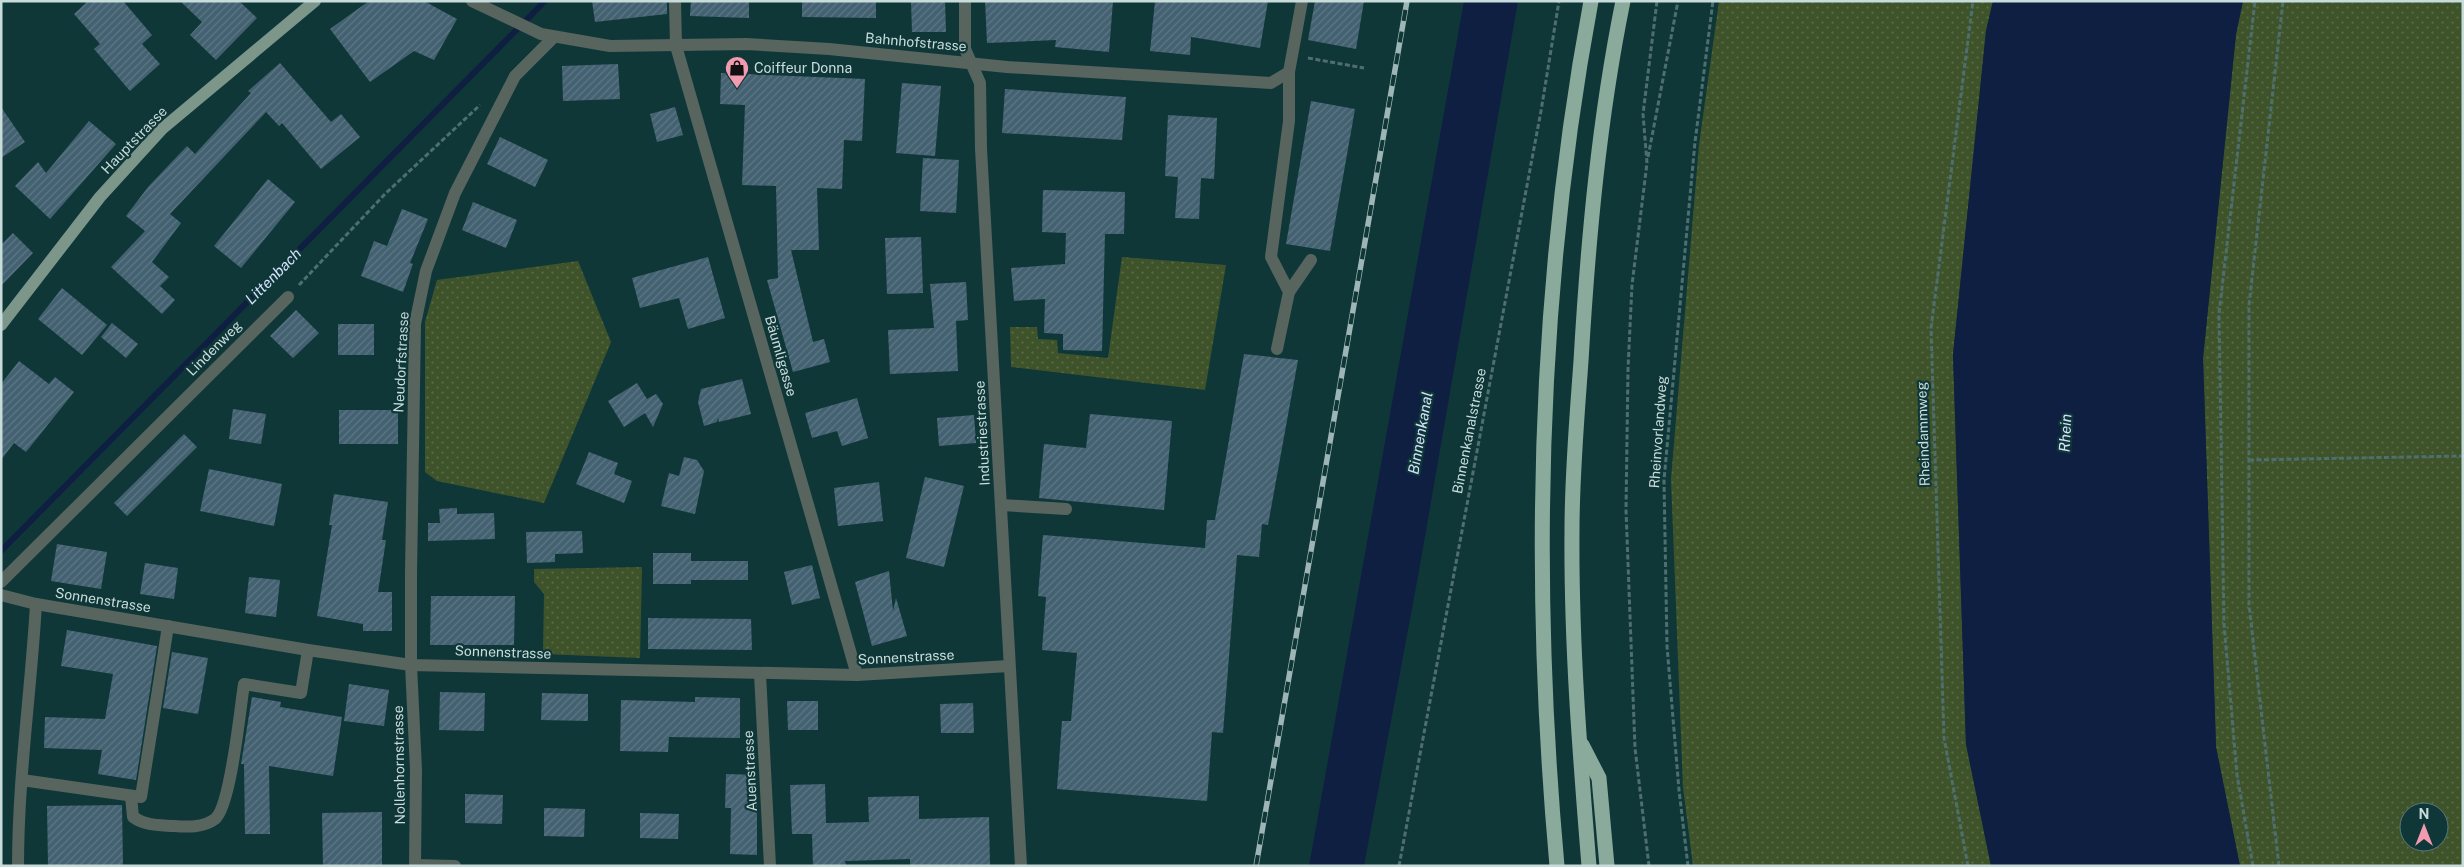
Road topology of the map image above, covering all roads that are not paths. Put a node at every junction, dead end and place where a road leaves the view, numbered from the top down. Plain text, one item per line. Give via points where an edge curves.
1 (472, 1) edge
2 (675, 1) edge
3 (965, 1) edge
4 (1302, 1) edge
5 (1591, 1) edge
6 (1622, 1) edge
7 (310, 3) edge
8 (547, 36) junction
9 (676, 46) junction
10 (969, 62) junction
11 (1290, 72) junction
12 (1311, 260) dead end
13 (1290, 292) junction
14 (288, 297) road end
15 (2, 321) edge
16 (1277, 349) dead end
17 (1002, 504) junction
18 (1066, 509) dead end
19 (1, 582) edge
20 (1, 595) edge
21 (36, 604) junction
22 (168, 626) junction
23 (308, 650) junction
24 (411, 664) junction
25 (1009, 666) junction
26 (760, 674) junction
27 (857, 675) junction
28 (1578, 737) junction
29 (22, 780) junction
30 (131, 796) junction
31 (416, 865) edge
32 (18, 866) edge
33 (455, 866) edge
34 (770, 866) edge
35 (1021, 866) edge
36 (1557, 866) edge
37 (1589, 866) edge
38 (1607, 866) edge

1 - 8 street, Bahnhofstrasse
2 - 9 street, Bäumligasse
3 - 10 street, Industriestrasse via 965,49
4 - 11 street
5 - 36 highway via 1565,164 1545,415 1543,662
6 - 28 highway via 1597,172 1578,396 1572,531
7 - 15 main road, Hauptstrasse via 162,129 100,197
8 - 9 street, Bahnhofstrasse via 610,46
8 - 24 street, Neudorfstrasse via 515,76 455,193 426,271 416,324 413,384
9 - 10 street, Bahnhofstrasse via 746,44
9 - 27 street, Bäumligasse
10 - 11 street, Bahnhofstrasse via 1271,84
10 - 17 street, Industriestrasse via 980,83
11 - 13 street via 1290,121 1271,257
12 - 13 street
13 - 16 street
14 - 19 street, Lindenweg
17 - 18 street
17 - 25 street, Industriestrasse
20 - 21 street, Sonnenstrasse
21 - 22 street, Sonnenstrasse
21 - 29 street
22 - 23 street, Sonnenstrasse
22 - 30 street via 141,797
23 - 24 street, Sonnenstrasse
23 - 30 street via 301,693 244,684 228,786 221,811 215,819 201,826 144,824 133,817
24 - 26 street, Sonnenstrasse
24 - 31 street, Nollenhornstrasse
25 - 27 street, Sonnenstrasse
25 - 35 street, Industriestrasse
26 - 27 street, Sonnenstrasse
26 - 34 street, Auenstrasse
28 - 37 highway
28 - 38 highway via 1600,778
29 - 30 street
29 - 32 street
31 - 33 street

